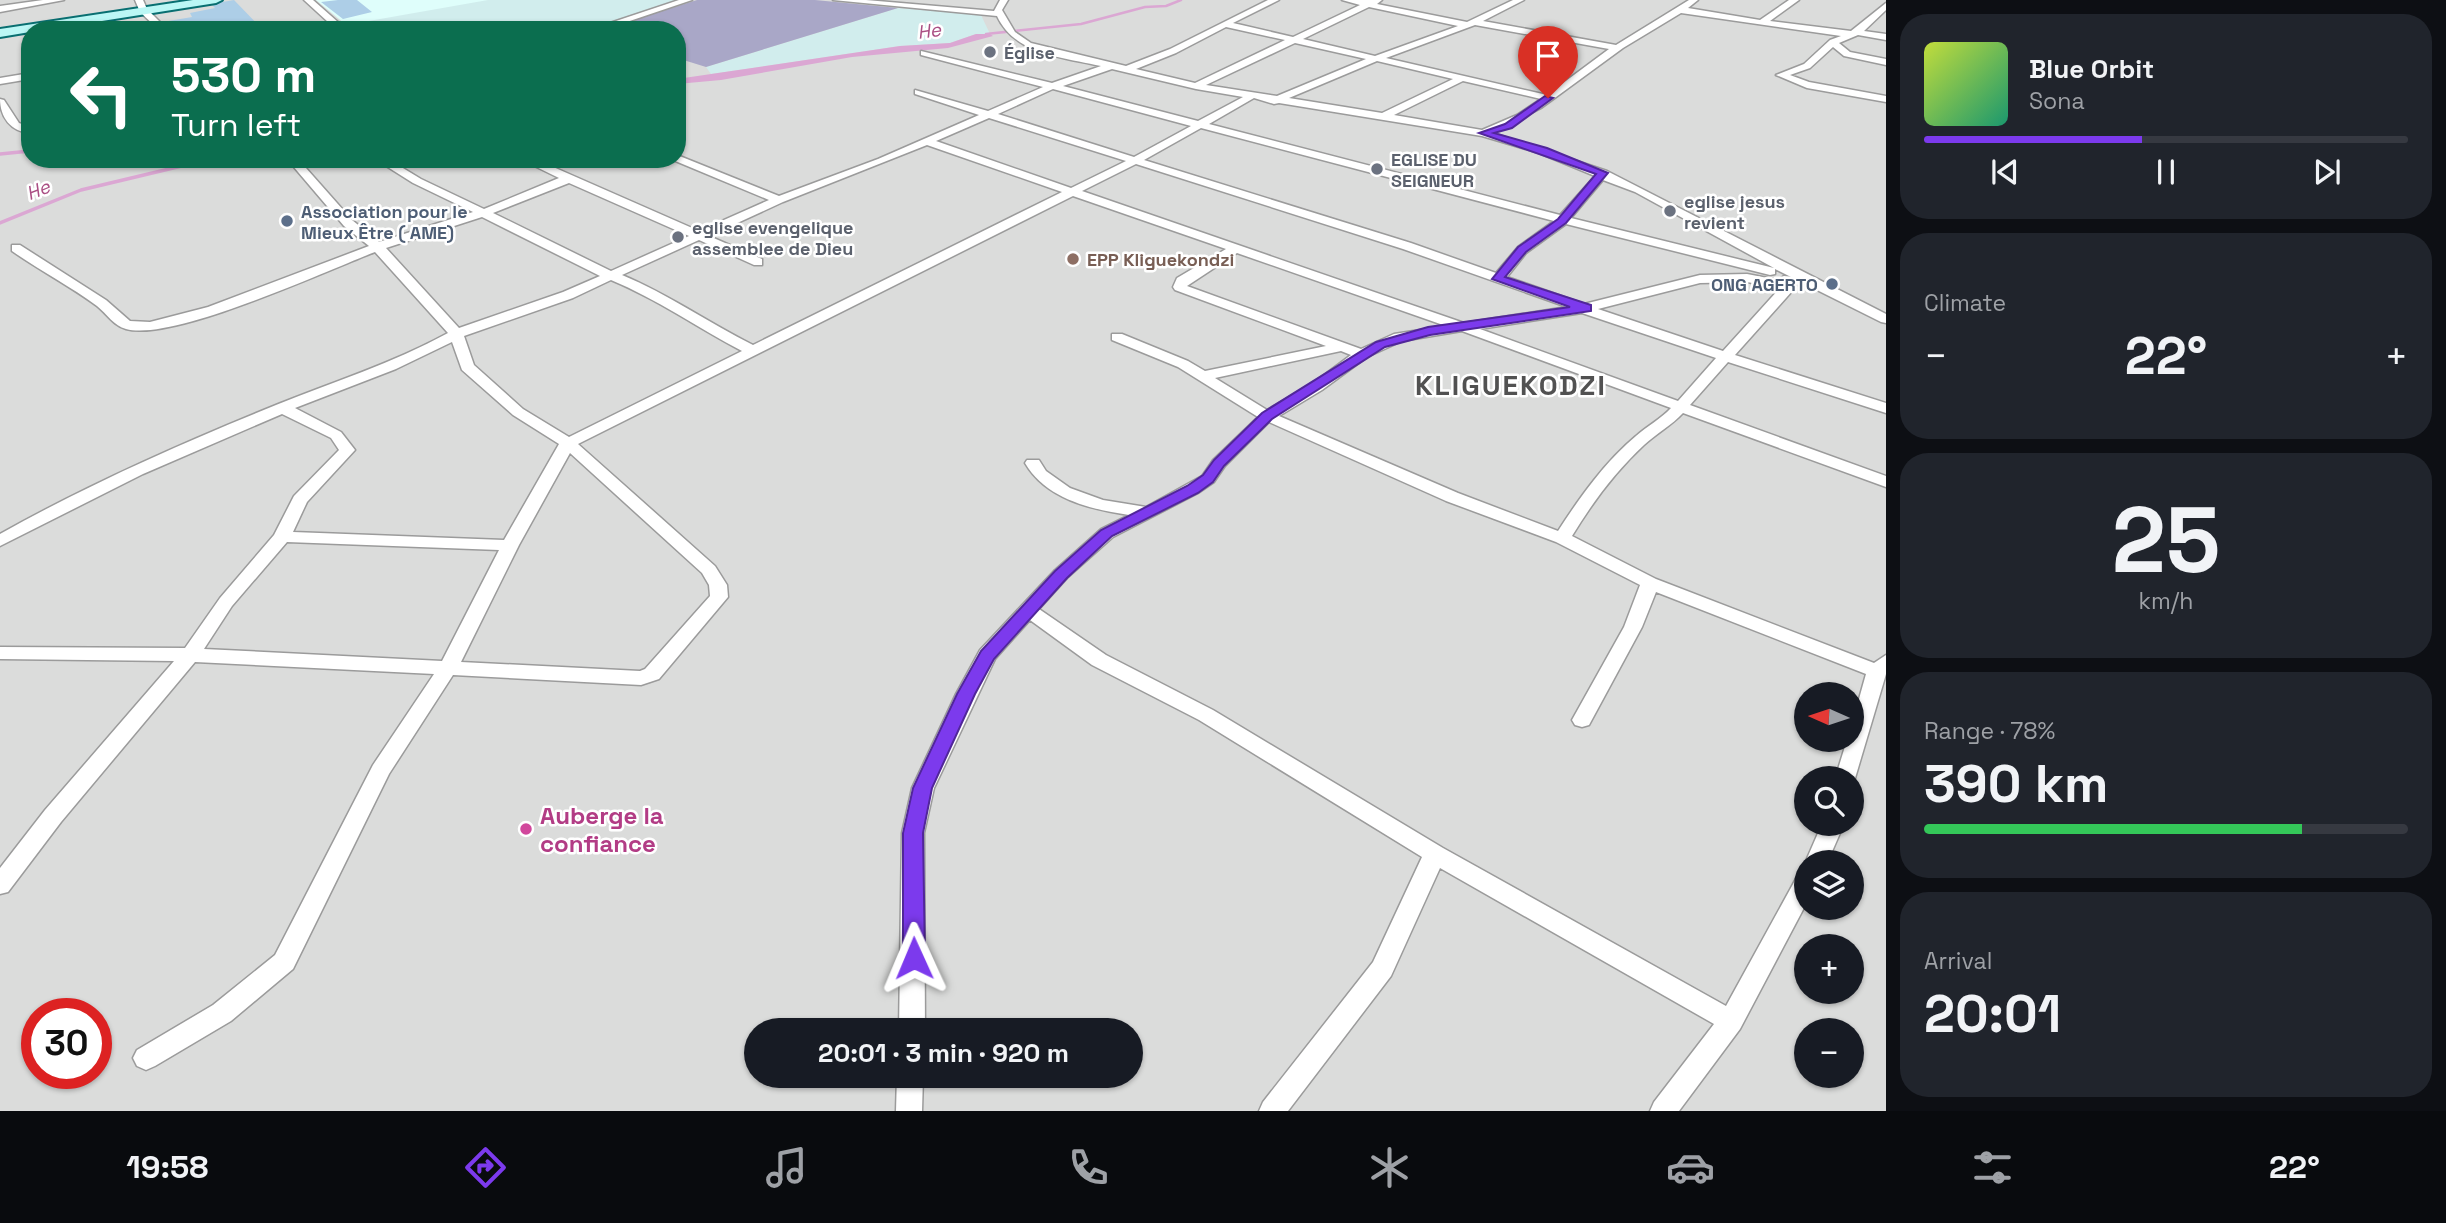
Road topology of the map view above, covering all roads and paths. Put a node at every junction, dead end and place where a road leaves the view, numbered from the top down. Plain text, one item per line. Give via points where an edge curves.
1 (60, 0) edge
2 (216, 0) edge
3 (308, 0) edge
4 (688, 0) edge
5 (845, 0) edge
6 (1004, 0) edge
7 (1275, 0) edge
8 (1346, 0) edge
9 (1520, 0) edge
10 (1694, 0) edge
11 (1795, 0) edge
12 (1374, 2) edge
13 (141, 5) edge
14 (1886, 6) edge
15 (0, 9) edge
16 (1681, 9) junction
17 (1000, 14) junction
18 (99, 21) edge
19 (156, 21) edge
20 (334, 21) edge
21 (622, 21) edge
22 (1763, 22) junction
23 (1471, 23) junction
24 (1225, 24) junction
25 (21, 31) edge
26 (0, 33) edge
27 (1855, 33) junction
28 (1886, 37) edge
29 (1294, 39) junction
30 (1833, 42) junction
31 (1618, 48) junction
32 (923, 53) dead end
33 (1377, 60) junction
34 (1886, 62) edge
35 (1111, 66) junction
36 (1125, 70) junction
37 (1465, 77) junction
38 (21, 78) edge
39 (0, 81) edge
40 (1053, 86) junction
41 (1196, 86) junction
42 (918, 92) dead end
43 (1250, 97) junction
44 (1548, 98) junction
45 (1886, 99) edge
46 (1274, 101) junction
47 (0, 102) edge
48 (987, 116) junction
49 (1380, 118) junction
50 (1200, 125) junction
51 (21, 130) edge
52 (1483, 133) junction
53 (928, 142) junction
54 (1136, 160) junction
55 (686, 162) edge
56 (300, 168) edge
57 (395, 168) edge
58 (546, 168) edge
59 (1602, 173) junction
60 (570, 178) junction
61 (1073, 190) junction
62 (779, 200) junction
63 (483, 212) junction
64 (1562, 221) junction
65 (698, 237) junction
66 (378, 247) junction
67 (16, 248) dead end
68 (1237, 248) junction
69 (758, 262) dead end
70 (611, 275) junction
71 (1785, 276) junction
72 (1498, 279) junction
73 (1586, 308) junction
74 (1886, 319) edge
75 (1462, 327) junction
76 (456, 334) junction
77 (1117, 337) dead end
78 (1340, 347) junction
79 (752, 350) junction
80 (1362, 354) junction
81 (1726, 358) junction
82 (1203, 376) junction
83 (1679, 407) junction
84 (282, 408) junction
85 (1886, 408) edge
86 (1267, 416) junction
87 (568, 443) junction
88 (1033, 463) dead end
89 (1886, 482) edge
90 (1146, 511) junction
91 (282, 537) junction
92 (1562, 538) junction
93 (0, 541) edge
94 (510, 545) junction
95 (1650, 583) junction
96 (1027, 609) junction
97 (0, 653) edge
98 (190, 654) junction
99 (1882, 667) edge
100 (448, 668) junction
101 (1582, 720) dead end
102 (1850, 766) edge
103 (1435, 854) junction
104 (0, 884) edge
105 (1794, 904) edge
106 (912, 1018) edge
107 (1731, 1021) junction
108 (146, 1058) dead end
109 (910, 1088) edge
110 (909, 1111) edge
111 (1272, 1111) edge
112 (1663, 1111) edge

1 - 15 street
2 - 13 main road
3 - 20 street
4 - 21 street
5 - 17 street
6 - 17 street
7 - 24 street
8 - 12 street
9 - 23 street
10 - 16 street
11 - 22 street
12 - 23 street
12 - 29 street
13 - 18 main road
13 - 19 street
14 - 27 street
16 - 22 street
16 - 31 street
17 - 35 street via 1009,33 1037,48
22 - 27 street
23 - 31 street
23 - 33 street
24 - 29 street
24 - 36 street
25 - 26 main road
27 - 28 street
27 - 30 street
29 - 33 street
29 - 41 street
30 - 34 street via 1847,54
30 - 45 street via 1807,65 1781,75 1800,83
31 - 44 street
32 - 40 street
33 - 37 street
33 - 46 street
35 - 36 street
35 - 40 street
36 - 41 street
37 - 44 street
37 - 49 street
38 - 39 street
40 - 48 street
40 - 50 street
41 - 43 street
42 - 48 street
43 - 46 street
43 - 50 street
44 - 52 street via 1508,126
46 - 49 street
47 - 51 street
48 - 53 street
48 - 54 street
49 - 52 street
50 - 54 street
50 - 64 street
52 - 59 street
53 - 61 street
53 - 62 street
54 - 61 street
54 - 72 street
55 - 62 street
56 - 66 street via 348,223
57 - 63 street
58 - 60 street
59 - 64 street
59 - 71 street
60 - 63 street
60 - 65 street
61 - 68 street
61 - 79 street
62 - 65 street
63 - 66 street
63 - 70 street
64 - 71 street
64 - 72 street via 1522,250
65 - 69 street
65 - 70 street
66 - 67 street via 228,305 152,327 122,323 104,304
66 - 76 street
68 - 75 street
68 - 78 street via 1182,281 1180,287
70 - 76 street
70 - 79 street
71 - 73 street via 1700,279
71 - 74 street
71 - 81 street
72 - 73 street
73 - 75 street
73 - 81 street
75 - 80 street via 1399,337
75 - 83 street
76 - 84 street via 378,373
76 - 87 street via 467,367 518,412
77 - 82 street
78 - 80 street
78 - 82 street
79 - 87 street
80 - 86 street
81 - 83 street
81 - 85 street
82 - 86 street
83 - 89 street
83 - 92 street via 1619,462
84 - 91 street via 336,435 347,450 300,500
84 - 93 street via 56,508
86 - 90 street via 1208,479
86 - 92 street via 1452,497
87 - 94 street
87 - 100 street via 709,570 719,597 660,667 641,678
88 - 90 street via 1036,473 1049,483 1082,499 1124,512
90 - 96 street via 1107,533
91 - 94 street
91 - 98 street via 226,602
92 - 95 street
94 - 100 street
95 - 99 street
95 - 101 street via 1633,627
96 - 103 street via 1099,660 1206,715
96 - 106 street via 987,655 922,788 913,833
97 - 98 street
98 - 100 street
98 - 104 street
99 - 102 street
100 - 108 street via 380,771 284,962 222,1013
103 - 107 street
103 - 111 street via 1382,969
105 - 107 street
107 - 112 street
109 - 110 street

